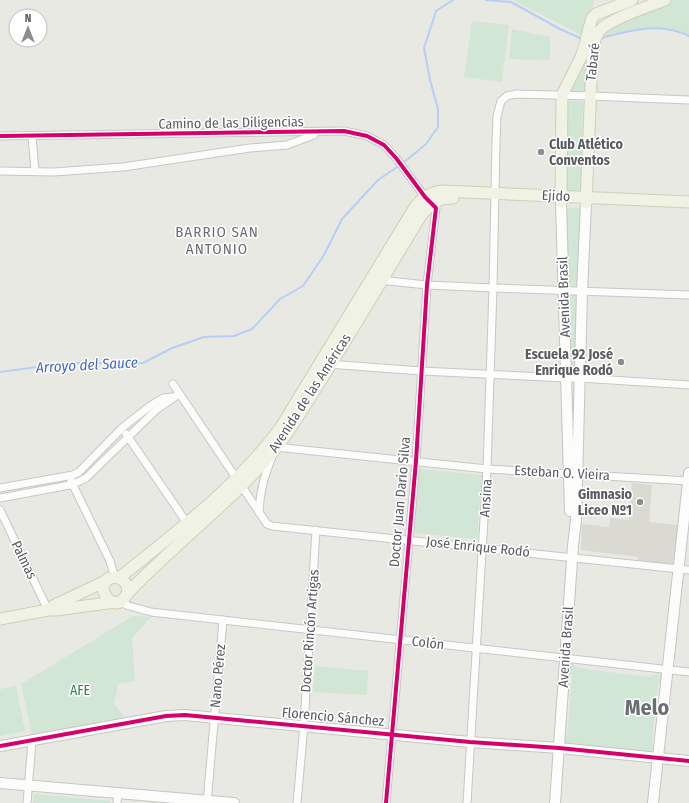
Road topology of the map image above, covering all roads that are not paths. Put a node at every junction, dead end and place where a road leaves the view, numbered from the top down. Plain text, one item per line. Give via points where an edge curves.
1 (632, 0) edge
2 (665, 0) edge
3 (592, 33) junction
4 (589, 46) junction
5 (562, 95) junction
6 (590, 96) junction
7 (689, 100) edge
8 (319, 133) junction
9 (0, 136) edge
10 (32, 136) junction
11 (0, 171) edge
12 (35, 172) junction
13 (495, 196) junction
14 (561, 200) junction
15 (428, 201) junction
16 (586, 201) junction
17 (689, 202) edge
18 (689, 208) edge
19 (376, 278) junction
20 (427, 285) junction
21 (494, 288) junction
22 (563, 291) junction
23 (582, 291) junction
24 (689, 295) edge
25 (326, 363) junction
26 (420, 371) junction
27 (491, 375) junction
28 (566, 378) junction
29 (580, 378) junction
30 (173, 384) dead end
31 (689, 385) edge
32 (177, 395) junction
33 (122, 428) junction
34 (128, 437) junction
35 (273, 446) junction
36 (416, 461) junction
37 (487, 469) junction
38 (573, 473) junction
39 (69, 475) junction
40 (689, 478) edge
41 (239, 483) junction
42 (72, 484) junction
43 (0, 488) edge
44 (0, 498) edge
45 (0, 510) edge
46 (259, 512) junction
47 (187, 523) junction
48 (316, 530) junction
49 (408, 540) junction
50 (482, 548) junction
51 (572, 557) junction
52 (678, 568) junction
53 (689, 570) edge
54 (114, 579) junction
55 (121, 599) junction
56 (48, 610) junction
57 (0, 618) edge
58 (223, 620) junction
59 (310, 629) junction
60 (400, 639) junction
61 (477, 649) junction
62 (565, 658) junction
63 (668, 670) junction
64 (689, 672) edge
65 (215, 718) junction
66 (304, 725) junction
67 (392, 733) junction
68 (32, 740) junction
69 (470, 742) junction
70 (0, 746) edge
71 (559, 748) junction
72 (658, 758) junction
73 (689, 761) edge
74 (0, 783) edge
75 (29, 786) junction
76 (118, 798) edge
77 (207, 802) edge
78 (27, 803) edge
79 (234, 803) edge
80 (297, 803) edge
81 (386, 803) edge
82 (467, 803) edge
83 (555, 803) edge
84 (653, 803) edge

1 - 3 main road, Tabaré via 596,14 592,18
2 - 3 main road, Tabaré via 613,21
3 - 4 main road, Tabaré
4 - 5 main road, Tabaré
4 - 6 main road, Tabaré
5 - 6 street
5 - 13 street, Ansina via 516,94 501,101 497,116
5 - 14 main road, Avenida Brasil
6 - 7 street
6 - 16 main road, Avenida Brasil
8 - 10 street, Camino de las Diligencias
8 - 12 street via 287,145 123,167
8 - 15 street, Camino de las Diligencias via 344,132 367,136 384,145
9 - 10 street, Camino de las Diligencias
10 - 12 street
11 - 12 street
13 - 14 main road, Ejido
13 - 15 main road, Ejido
13 - 21 street, Ansina
14 - 16 main road, Ejido
14 - 22 street, Avenida Brasil
15 - 19 main road, Avenida de las Américas via 422,214
15 - 20 street, Doctor Juan Dario Silva via 436,208
16 - 17 main road, Ejido
16 - 18 main road, Ejido
16 - 23 street, Avenida Brasil
19 - 20 street
19 - 25 main road, Avenida de las Américas
20 - 21 street
20 - 26 street, Doctor Juan Dario Silva
21 - 22 street
21 - 27 street, Ansina
22 - 23 street
22 - 28 street, Avenida Brasil
23 - 24 street
23 - 29 street, Avenida Brasil
25 - 26 street
25 - 35 main road, Avenida de las Américas via 292,426
26 - 27 street
26 - 36 street, Doctor Juan Dario Silva
27 - 28 street
27 - 37 street, Ansina
28 - 29 street
28 - 38 street, Avenida Brasil
29 - 31 street
29 - 38 street, Avenida Brasil
30 - 32 street, José Enrique Rodó
32 - 33 street via 157,401
32 - 34 street via 157,409
32 - 41 street, José Enrique Rodó
33 - 34 street
33 - 39 street via 79,472
34 - 42 street via 86,478
34 - 47 street
35 - 36 street, Esteban O. Vieira
35 - 41 main road, Avenida de las Américas
35 - 46 street via 264,476
36 - 37 street, Esteban O. Vieira
36 - 49 street, Doctor Juan Dario Silva
37 - 38 street, Esteban O. Vieira
37 - 50 street, Ansina
38 - 40 street, Esteban O. Vieira
38 - 51 street, Avenida Brasil
39 - 42 street
39 - 43 street
40 - 52 street
41 - 46 street, José Enrique Rodó
41 - 47 main road, Avenida de las Américas
41 - 55 main road, Avenida de las Américas
42 - 44 street
42 - 54 street via 110,561
45 - 56 street, Palmas
46 - 48 street, José Enrique Rodó via 267,524 272,526
47 - 54 main road, Avenida de las Américas
48 - 49 street, José Enrique Rodó
48 - 59 street, Doctor Rincón Artigas
49 - 50 street, José Enrique Rodó
49 - 60 street, Doctor Juan Dario Silva
50 - 51 street, José Enrique Rodó
50 - 61 street, Ansina
51 - 52 street, José Enrique Rodó
51 - 62 street, Avenida Brasil
52 - 53 street, José Enrique Rodó
52 - 63 street
54 - 55 main road via 124,581 127,585
54 - 55 main road via 104,586 104,595 110,601
54 - 56 main road, Avenida de las Américas
55 - 56 main road, Avenida de las Américas
55 - 58 street, Colón via 126,604 151,612
56 - 57 main road, Avenida de las Américas
58 - 59 street, Colón
58 - 65 street, Nano Pérez
59 - 60 street, Colón
59 - 66 street, Doctor Rincón Artigas
60 - 61 street, Colón
60 - 67 street, Doctor Juan Dario Silva
61 - 62 street, Colón
61 - 69 street, Ansina
62 - 63 street, Colón
62 - 71 street, Avenida Brasil
63 - 64 street, Colón
63 - 72 street
65 - 66 street, Florencio Sánchez
65 - 68 street, Florencio Sánchez via 166,716
65 - 77 street, Nano Pérez
66 - 67 street, Florencio Sánchez
66 - 80 street, Doctor Rincón Artigas
67 - 69 street, Florencio Sánchez
67 - 81 street, Doctor Juan Dario Silva
68 - 70 street, Florencio Sánchez
68 - 75 street
69 - 71 street, Florencio Sánchez
69 - 82 street, Ansina
71 - 72 street, Florencio Sánchez
71 - 83 street, Avenida Brasil
72 - 73 street, Florencio Sánchez
72 - 84 street
74 - 75 street
75 - 76 street
75 - 78 street
76 - 77 street
77 - 79 street

